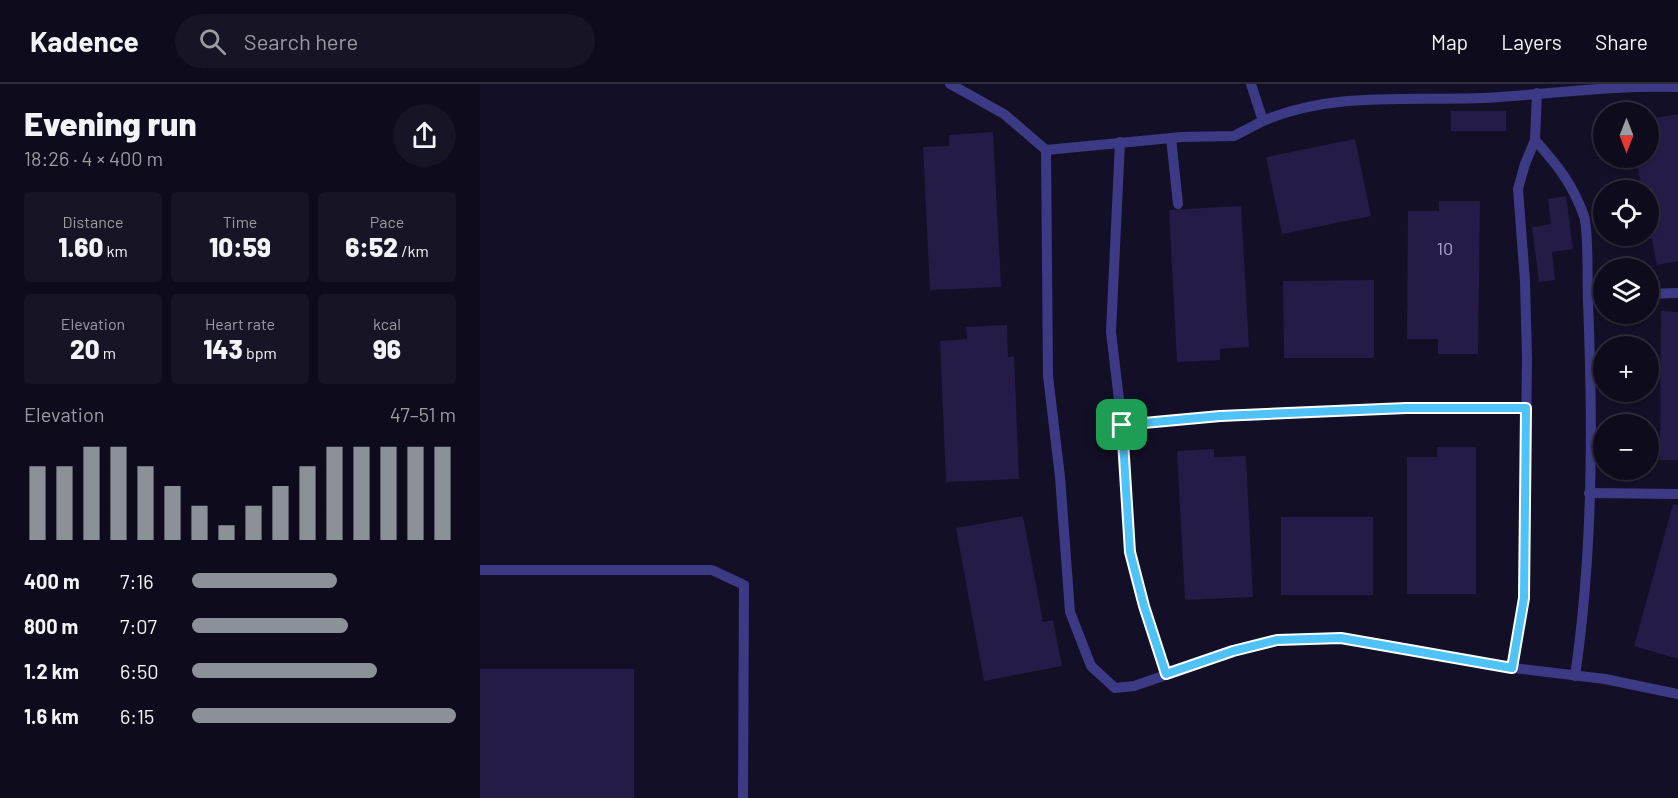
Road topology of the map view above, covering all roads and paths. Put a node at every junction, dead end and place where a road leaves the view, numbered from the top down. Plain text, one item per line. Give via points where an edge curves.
1 (950, 84) edge
2 (1251, 84) edge
3 (1678, 87) edge
4 (1537, 93) junction
5 (1263, 121) junction
6 (1171, 138) junction
7 (1535, 140) junction
8 (1119, 142) junction
9 (1046, 150) junction
10 (1178, 204) dead end
11 (1678, 293) edge
12 (1659, 294) edge
13 (1588, 296) junction
14 (1593, 296) edge
15 (1526, 408) junction
16 (1122, 425) junction
17 (1588, 493) junction
18 (1678, 494) edge
19 (480, 570) edge
20 (1512, 668) junction
21 (1166, 674) junction
22 (1575, 676) junction
23 (1678, 694) edge
24 (743, 798) edge

1 - 9 lane via 1004,114
2 - 5 lane
3 - 4 lane
4 - 5 lane via 1485,98 1365,99 1286,111
4 - 7 lane
5 - 6 lane via 1234,136
6 - 8 lane
6 - 10 lane
7 - 13 lane via 1567,176 1585,218
7 - 15 lane via 1518,189 1526,281
8 - 9 lane
8 - 16 lane via 1111,332
9 - 21 lane via 1048,376 1070,612 1091,666 1115,687 1134,686
11 - 12 lane
13 - 14 lane
13 - 17 lane
15 - 16 lane via 1300,412
15 - 20 lane via 1524,598
16 - 21 lane via 1130,552
17 - 18 lane
17 - 22 lane via 1585,608
19 - 24 lane via 712,570 744,585
20 - 21 lane via 1341,638 1277,640
20 - 22 lane
22 - 23 lane

